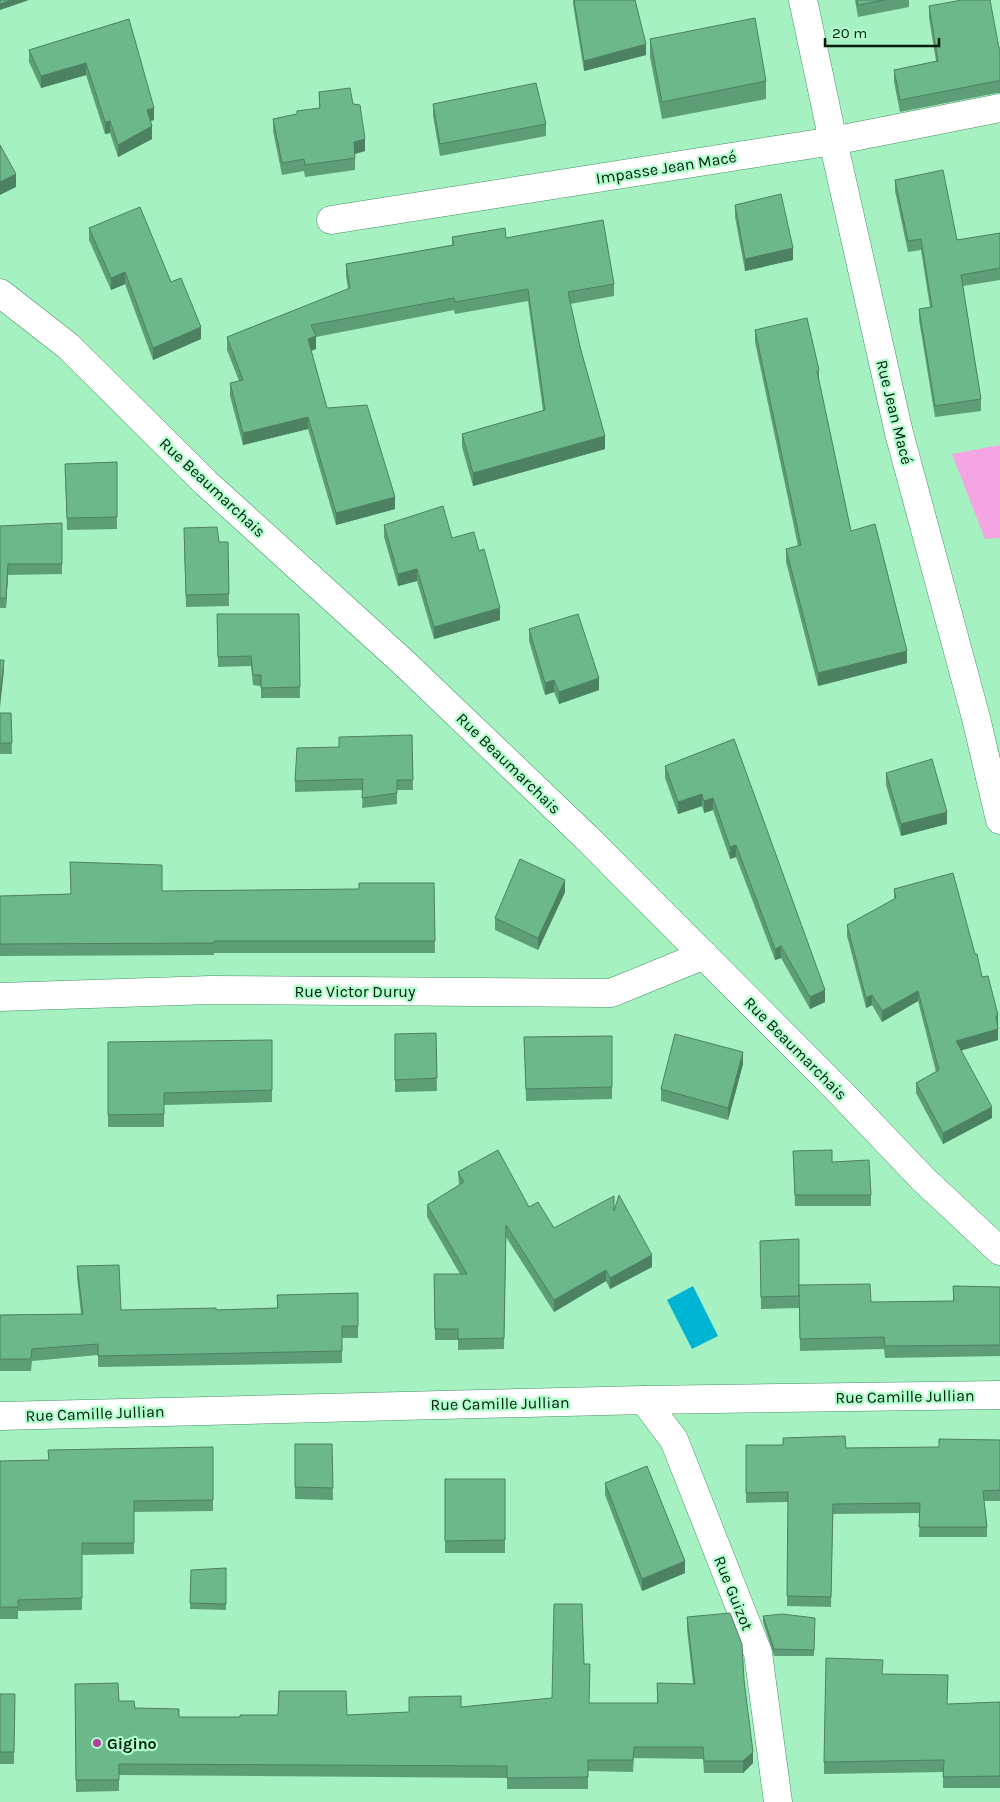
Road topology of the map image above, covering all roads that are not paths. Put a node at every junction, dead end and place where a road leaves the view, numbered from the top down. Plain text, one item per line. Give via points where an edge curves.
1 (803, 0) edge
2 (1000, 108) edge
3 (833, 141) junction
4 (330, 220) dead end
5 (0, 293) edge
6 (988, 717) edge
7 (1000, 820) edge
8 (704, 955) junction
9 (0, 997) edge
10 (1000, 1251) edge
11 (1000, 1395) edge
12 (644, 1400) junction
13 (0, 1416) edge
14 (778, 1802) edge

1 - 3 street, Rue Jean Macé
2 - 3 street, Impasse Jean Macé
3 - 4 street, Impasse Jean Macé
3 - 6 street, Rue Jean Macé via 899,433
5 - 8 street, Rue Beaumarchais via 68,346 206,483 403,662 565,817
6 - 7 street, Rue Jean Macé
8 - 9 street, Rue Victor Duruy via 611,993 211,990
8 - 10 street, Rue Beaumarchais via 922,1179
11 - 12 street, Rue Camille Jullian
12 - 13 street, Rue Camille Jullian
12 - 14 street, Rue Guizot via 674,1440 758,1654

